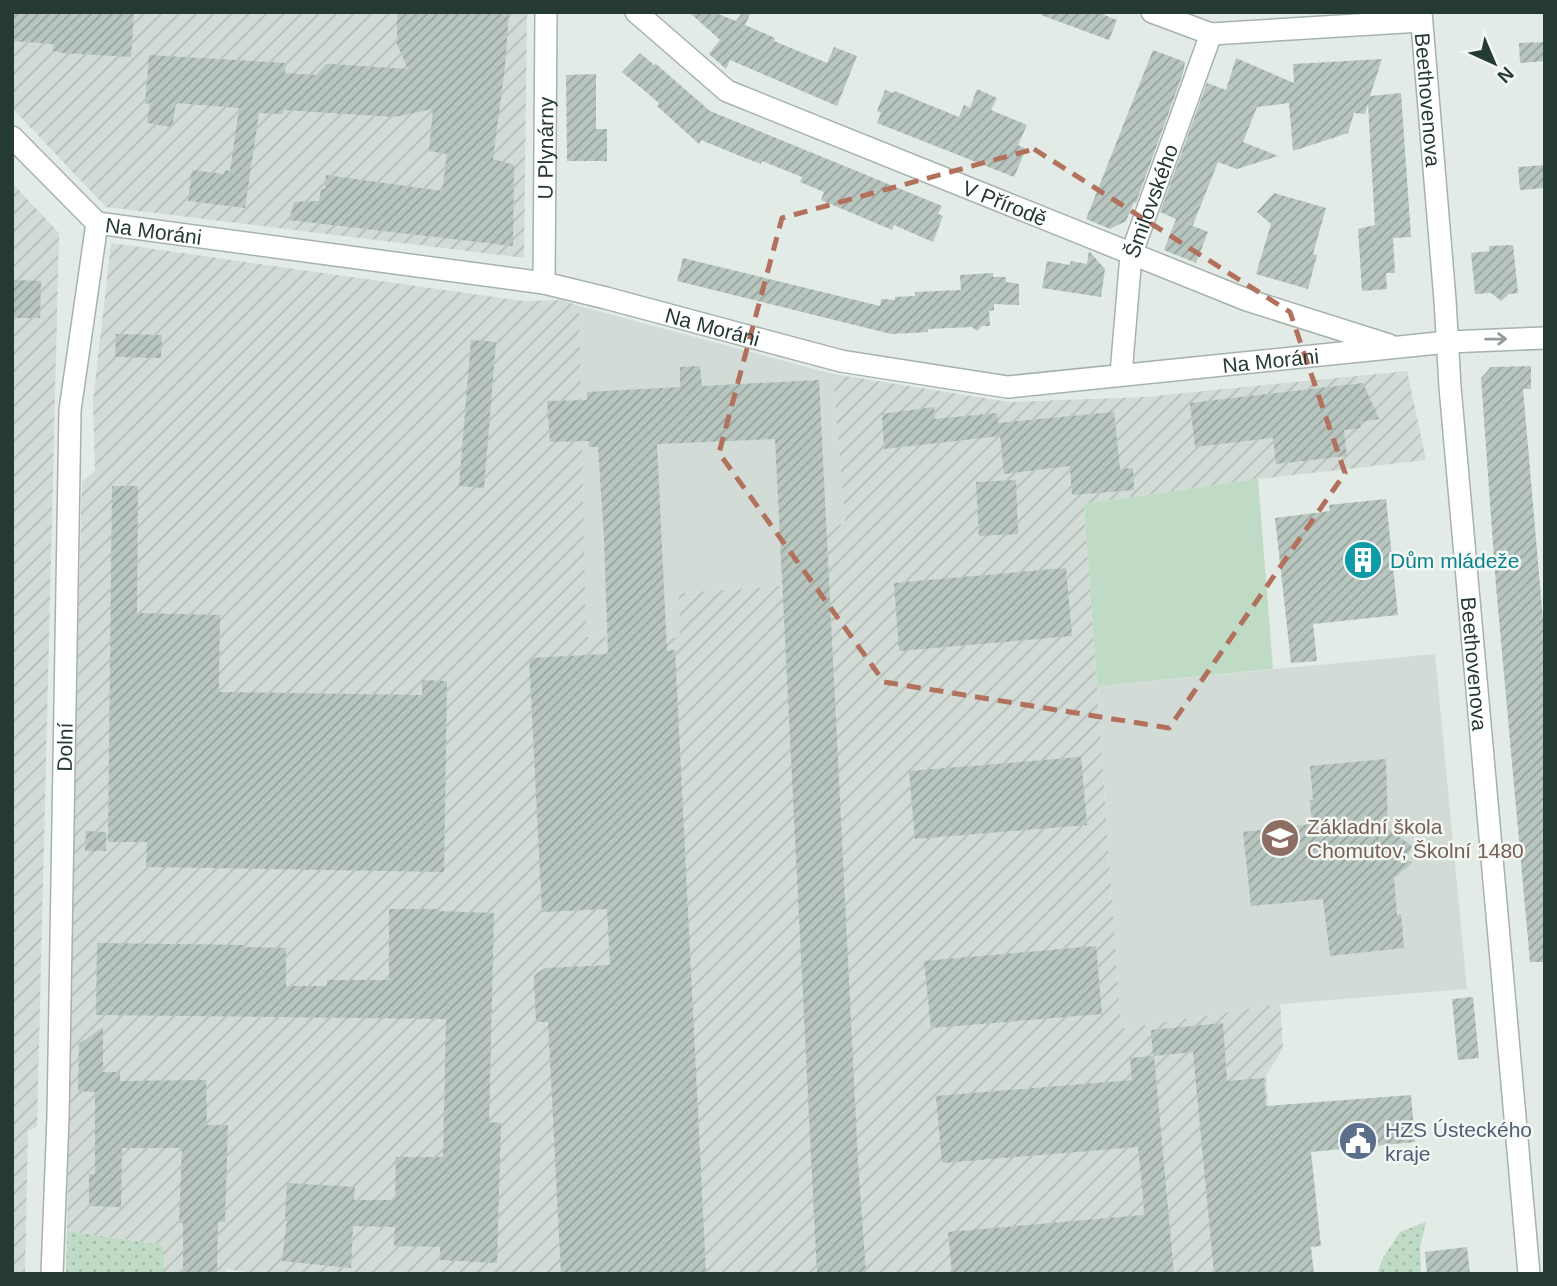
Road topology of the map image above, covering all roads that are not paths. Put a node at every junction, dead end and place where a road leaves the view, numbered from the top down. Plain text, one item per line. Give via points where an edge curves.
1 (546, 12) edge
2 (636, 12) edge
3 (1152, 12) edge
4 (1421, 17) edge
5 (1211, 34) junction
6 (12, 138) edge
7 (97, 223) junction
8 (1131, 255) junction
9 (544, 284) junction
10 (1545, 338) edge
11 (1448, 342) junction
12 (1397, 348) junction
13 (1121, 374) junction
14 (52, 1274) edge
15 (1529, 1274) edge

1 - 9 street, U Plynárny
2 - 8 street, V Přírodě via 727,91
3 - 5 street
4 - 5 street
4 - 11 street, Beethovenova
5 - 8 street, Šmilovského
6 - 7 street, Na Moráni
7 - 9 street, Na Moráni
7 - 14 street, Dolní via 70,410
8 - 12 street, V Přírodě via 1247,300
8 - 13 street, Šmilovského
9 - 13 street, Na Moráni via 854,363 1008,387
11 -> 10 street, Na Moráni
11 - 12 street, Na Moráni
11 - 15 street, Beethovenova
12 - 13 street, Na Moráni

